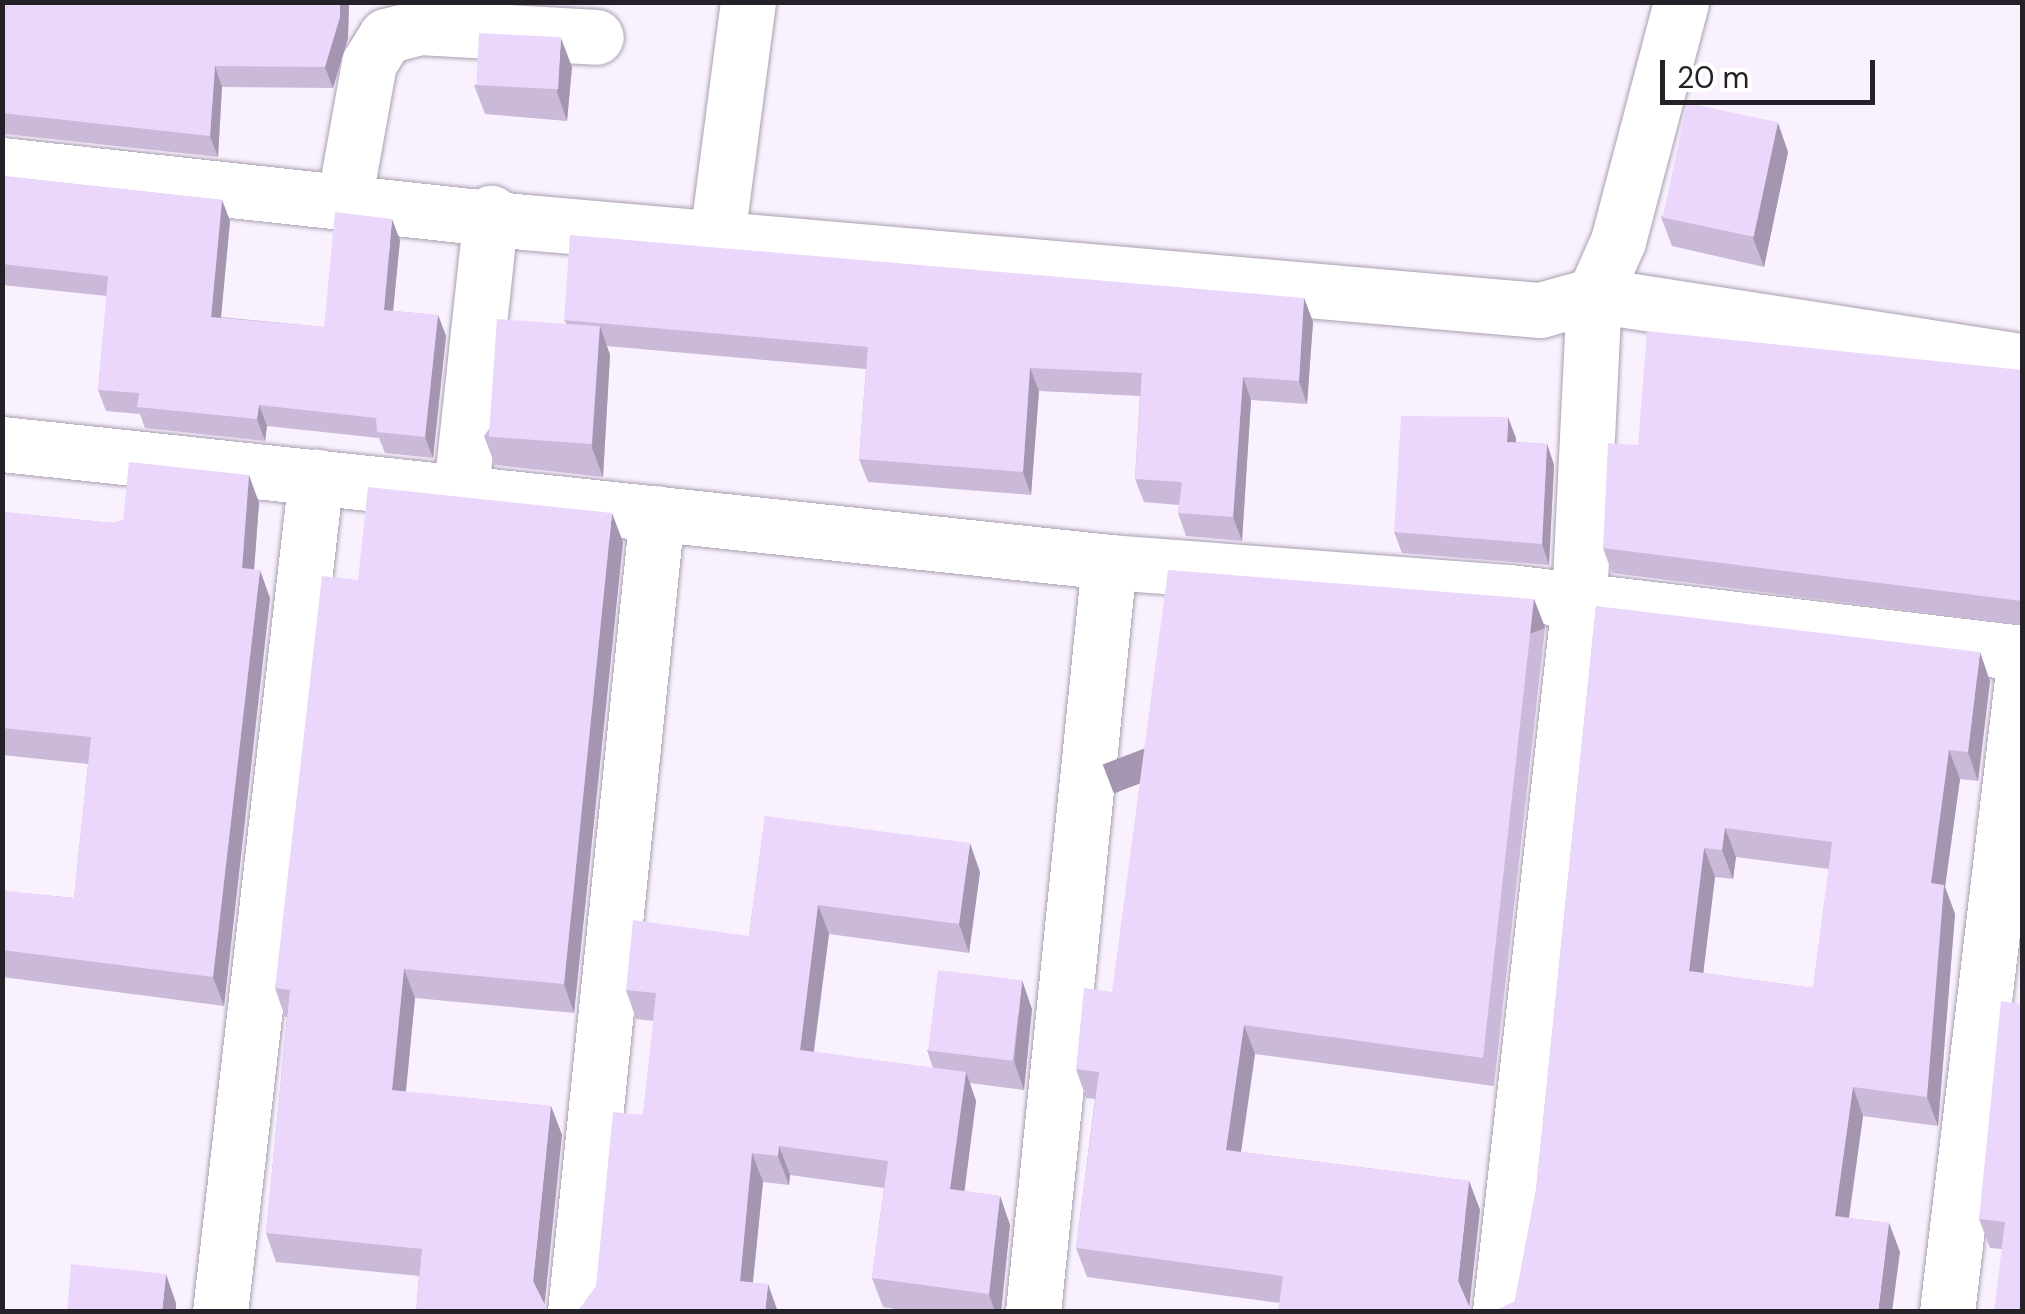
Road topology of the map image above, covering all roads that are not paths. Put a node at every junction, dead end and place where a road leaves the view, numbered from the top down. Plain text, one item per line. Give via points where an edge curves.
1 (748, 2) edge
2 (1681, 2) edge
3 (596, 37) dead end
4 (2, 166) edge
5 (344, 202) junction
6 (491, 213) junction
7 (716, 237) junction
8 (1594, 295) junction
9 (2022, 361) edge
10 (2, 444) edge
11 (316, 476) junction
12 (460, 489) junction
13 (658, 513) junction
14 (1108, 562) junction
15 (1579, 601) junction
16 (2022, 654) edge
17 (2022, 680) edge
18 (220, 1312) edge
19 (575, 1312) edge
20 (1033, 1312) edge
21 (1500, 1312) edge
22 (1947, 1312) edge

1 - 7 street
2 - 8 street via 1618,241
3 - 5 street via 419,27 386,36 368,63
4 - 5 street
5 - 6 street
6 - 7 street
6 - 12 street
7 - 8 street via 1540,310
8 - 9 street
8 - 15 street
10 - 11 street
11 - 12 street
11 - 18 street
12 - 13 street
13 - 14 street
13 - 19 street
14 - 15 street
14 - 20 street
15 - 16 street
15 - 21 street
17 - 22 street

